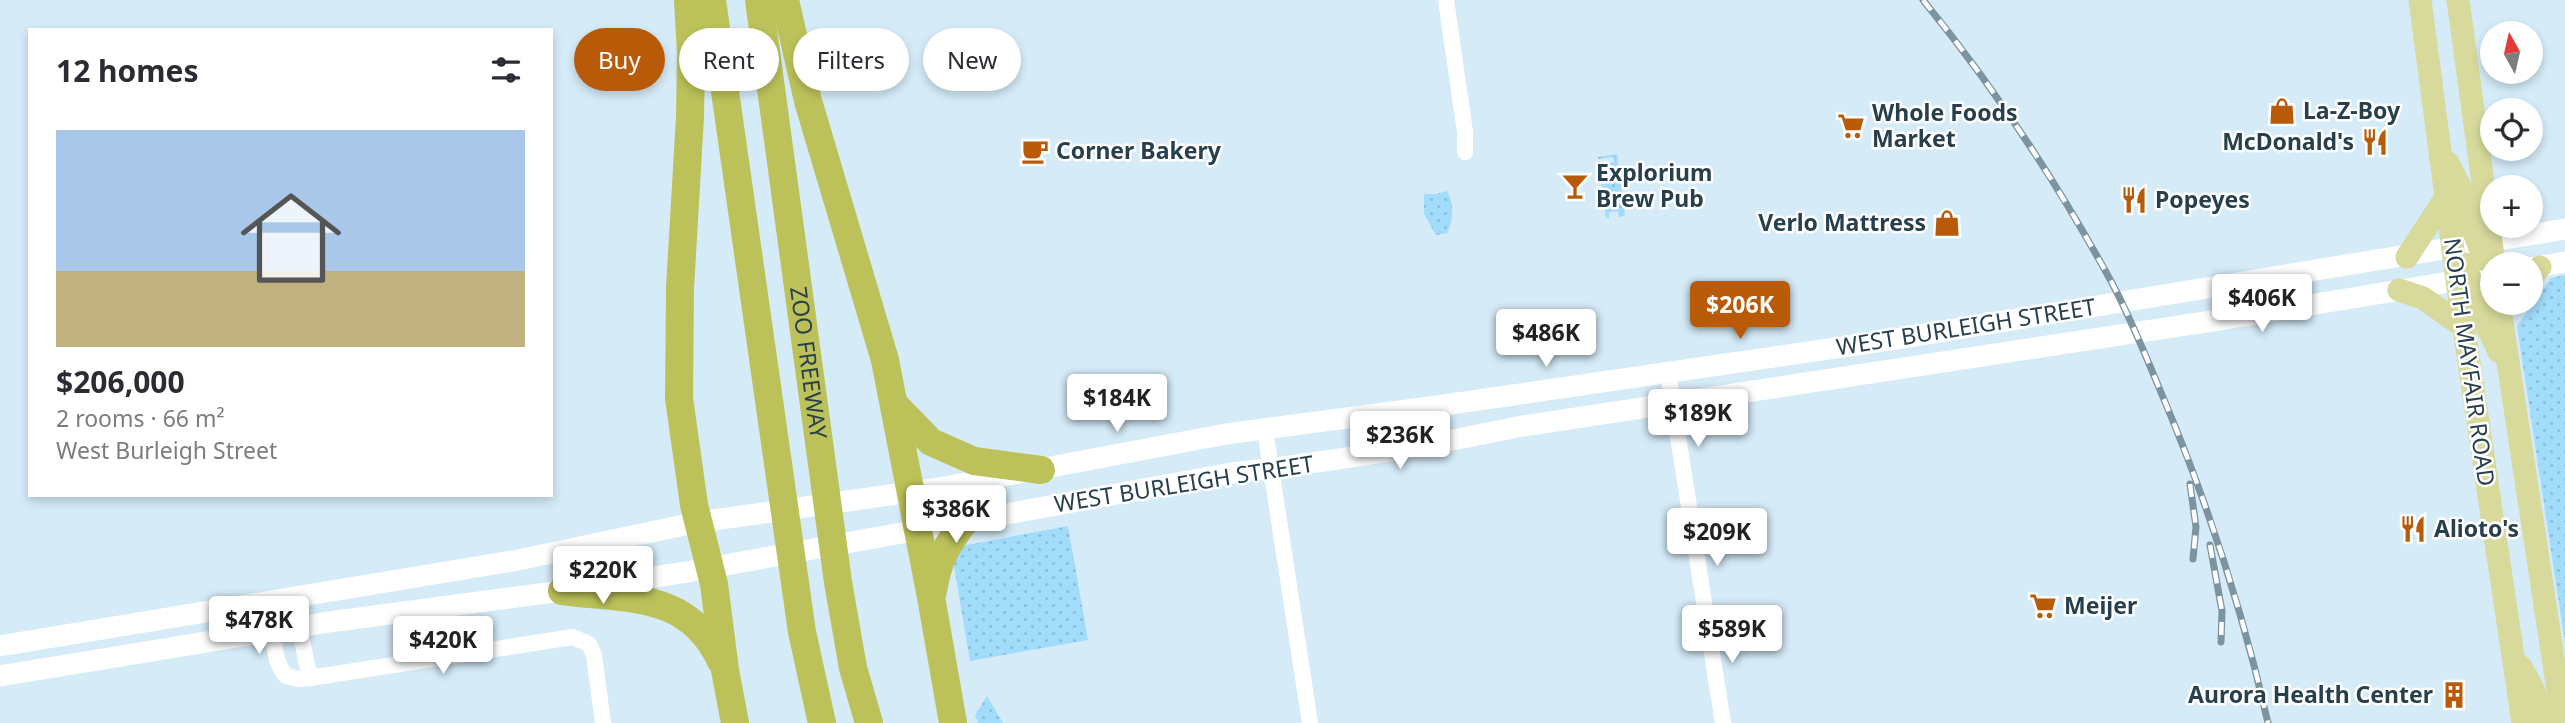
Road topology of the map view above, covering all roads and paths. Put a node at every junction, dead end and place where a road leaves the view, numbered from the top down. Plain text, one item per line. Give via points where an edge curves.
1 (688, 0) edge
2 (712, 0) edge
3 (759, 0) edge
4 (785, 0) edge
5 (1446, 0) edge
6 (2420, 0) edge
7 (2458, 0) edge
8 (2439, 145) junction
9 (1465, 152) dead end
10 (2446, 197) junction
11 (2565, 229) edge
12 (2453, 249) junction
13 (2487, 251) edge
14 (2407, 257) junction
15 (2565, 262) edge
16 (2543, 268) edge
17 (2478, 276) edge
18 (2399, 290) junction
19 (2501, 315) edge
20 (2464, 327) junction
21 (1668, 373) junction
22 (2510, 374) junction
23 (1673, 404) junction
24 (896, 406) junction
25 (1265, 429) junction
26 (1270, 469) junction
27 (1041, 470) junction
28 (911, 491) junction
29 (965, 521) junction
30 (699, 522) junction
31 (918, 531) junction
32 (711, 567) junction
33 (562, 591) junction
34 (931, 597) junction
35 (280, 599) junction
36 (299, 627) junction
37 (273, 631) junction
38 (0, 646) edge
39 (2512, 649) junction
40 (725, 670) junction
41 (0, 676) edge
42 (310, 678) junction
43 (603, 723) edge
44 (735, 723) edge
45 (822, 723) edge
46 (869, 723) edge
47 (953, 723) edge
48 (1310, 723) edge
49 (1723, 723) edge
50 (2523, 723) edge
51 (2543, 723) edge
52 (2563, 723) edge

1 - 30 highway via 690,139 678,386
2 - 45 highway, ZOO FREEWAY via 806,656
3 - 46 highway, ZOO FREEWAY via 838,582 853,668
4 - 24 highway via 808,101
5 - 9 street
6 - 8 main road, NORTH MAYFAIR ROAD
7 - 13 main road, NORTH MAYFAIR ROAD
8 - 10 main road, NORTH MAYFAIR ROAD
8 - 13 main road
10 - 12 main road, NORTH MAYFAIR ROAD
10 - 14 main road
11 - 13 main road, WEST BURLEIGH STREET
12 - 13 main road, WEST BURLEIGH STREET
12 - 14 main road, WEST BURLEIGH STREET
12 - 17 main road
13 - 17 main road
14 - 21 main road, WEST BURLEIGH STREET
15 - 16 main road
17 - 18 main road, WEST BURLEIGH STREET
17 - 20 main road, NORTH MAYFAIR ROAD
17 - 22 main road via 2486,324
18 - 20 main road via 2423,298
18 - 23 main road, WEST BURLEIGH STREET
19 - 22 main road, NORTH MAYFAIR ROAD
20 - 39 main road, NORTH MAYFAIR ROAD
21 - 23 street
21 - 25 main road, WEST BURLEIGH STREET
22 - 52 main road, NORTH MAYFAIR ROAD
23 - 26 main road, WEST BURLEIGH STREET
23 - 49 street
24 - 27 highway via 931,442 974,461
24 - 28 highway
25 - 26 street
25 - 27 main road, WEST BURLEIGH STREET
26 - 29 main road, WEST BURLEIGH STREET
26 - 48 street
27 - 28 main road, WEST BURLEIGH STREET
28 - 30 main road, WEST BURLEIGH STREET
28 - 31 highway
29 - 31 main road, WEST BURLEIGH STREET
29 - 34 highway via 937,566
30 - 32 highway
30 - 35 main road, WEST BURLEIGH STREET via 518,560
31 - 32 main road, WEST BURLEIGH STREET
31 - 34 highway
32 - 33 main road, WEST BURLEIGH STREET
32 - 40 highway
33 - 36 main road, WEST BURLEIGH STREET
33 - 40 highway via 657,603 682,613 712,643
34 - 47 highway
35 - 36 street
35 - 37 street
35 - 38 main road, WEST BURLEIGH STREET
36 - 37 main road, WEST BURLEIGH STREET
36 - 42 street
37 - 41 main road, WEST BURLEIGH STREET
37 - 42 street via 282,672 292,678
39 - 50 main road, NORTH MAYFAIR ROAD
39 - 51 main road via 2534,691
40 - 44 highway
42 - 43 street via 566,636 589,644 594,654

